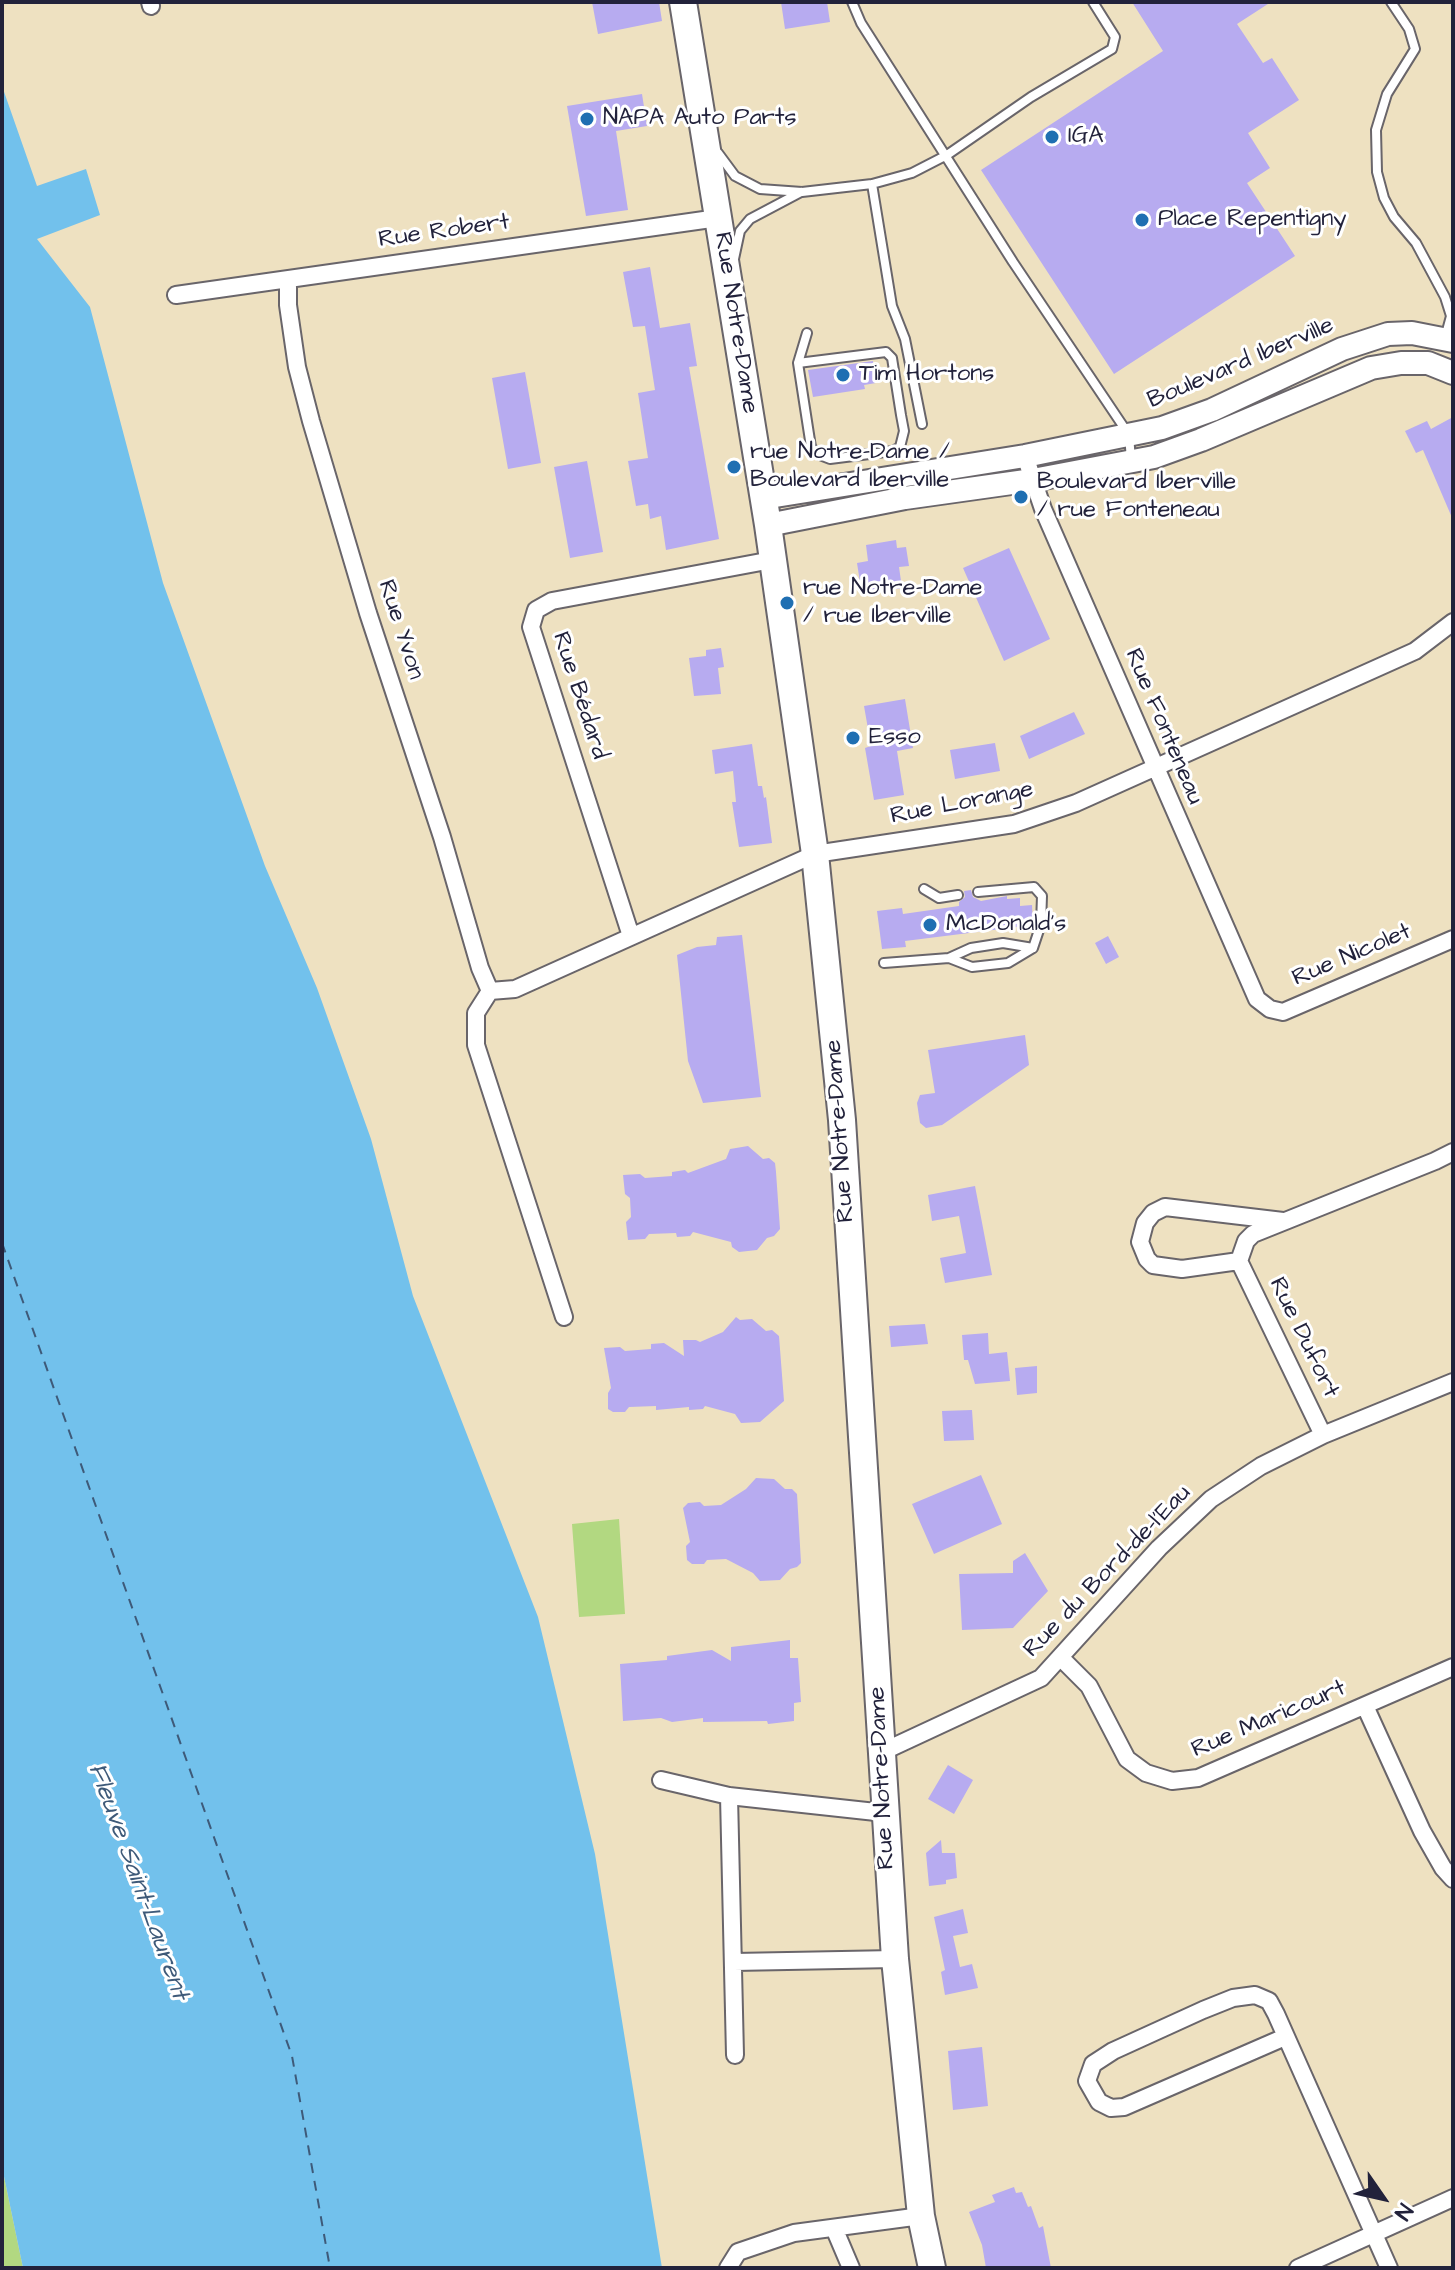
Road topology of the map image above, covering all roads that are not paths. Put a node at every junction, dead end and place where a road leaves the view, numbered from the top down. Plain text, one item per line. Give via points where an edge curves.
1 (683, 2) edge
2 (852, 2) edge
3 (1093, 2) edge
4 (1391, 2) edge
5 (704, 132) junction
6 (947, 155) junction
7 (872, 184) junction
8 (802, 192) junction
9 (718, 218) junction
10 (288, 279) junction
11 (729, 287) junction
12 (176, 295) dead end
13 (807, 333) dead end
14 (1449, 340) edge
15 (798, 363) junction
16 (1446, 370) edge
17 (920, 413) junction
18 (901, 415) junction
19 (922, 424) dead end
20 (1129, 435) junction
21 (1025, 456) junction
22 (1131, 461) junction
23 (1033, 480) junction
24 (763, 498) junction
25 (768, 525) junction
26 (772, 560) junction
27 (1453, 622) edge
28 (1155, 769) junction
29 (815, 854) junction
30 (924, 889) dead end
31 (978, 892) dead end
32 (958, 895) dead end
33 (631, 936) junction
34 (1452, 942) edge
35 (1033, 948) junction
36 (949, 958) junction
37 (884, 963) dead end
38 (490, 991) junction
39 (1270, 1009) joint
40 (1453, 1152) edge
41 (1285, 1222) junction
42 (1239, 1261) junction
43 (564, 1317) dead end
44 (1453, 1382) edge
45 (1323, 1435) junction
46 (1062, 1659) junction
47 (1453, 1667) edge
48 (1365, 1706) junction
49 (882, 1752) junction
50 (661, 1780) dead end
51 (729, 1796) junction
52 (885, 1813) junction
53 (1453, 1879) edge
54 (895, 1959) junction
55 (734, 1962) junction
56 (1285, 2037) junction
57 (735, 2055) dead end
58 (1453, 2198) edge
59 (921, 2216) junction
60 (834, 2228) junction
61 (1375, 2234) junction
62 (728, 2268) edge
63 (851, 2268) edge
64 (932, 2268) edge
65 (1298, 2268) edge
66 (1389, 2268) edge

1 - 5 main road, Rue Notre-Dame
2 - 6 lane
3 - 6 lane via 1115,37 1112,49
4 - 14 lane via 1415,49 1387,94 1376,130 1377,172 1394,217 1416,243 1445,297 1451,316
5 - 8 lane via 746,184
5 - 9 main road, Rue Notre-Dame
6 - 7 lane via 903,177
6 - 20 lane
7 - 8 lane
7 - 17 lane via 892,306 905,339
8 - 11 lane via 765,209 740,231
9 - 10 street, Rue Robert
9 - 11 main road, Rue Notre-Dame
10 - 12 street, Rue Robert
10 - 38 street, Rue Yvon via 297,367 311,421
11 - 24 main road, Rue Notre-Dame
13 - 15 lane
14 - 16 street
14 - 20 street, Boulevard Iberville via 1388,334 1342,349 1212,410
15 - 18 lane via 886,352 892,358
15 - 18 lane via 811,447 823,457 893,451 900,447 904,431
16 - 22 street via 1428,363 1371,368 1171,452
17 - 18 lane
17 - 19 lane
20 - 21 street, Boulevard Iberville
20 - 22 lane
21 - 23 street, Rue Fonteneau
21 - 24 street, Boulevard Iberville
22 - 23 street
23 - 25 street
23 - 28 street, Rue Fonteneau
24 - 25 main road, Rue Notre-Dame
25 - 26 main road, Rue Notre-Dame
26 - 29 main road, Rue Notre-Dame
26 - 33 street, Rue Bédard via 552,601 536,610 531,627
27 - 28 street, Rue Lorange via 1415,651
28 - 29 street, Rue Lorange via 1014,824
28 - 39 street, Rue Fonteneau via 1257,999
29 - 33 street, Rue Lorange
29 - 49 main road, Rue Notre-Dame via 842,1120
30 - 32 lane via 939,898
31 - 35 lane via 1034,887 1042,896
33 - 38 street, Rue Lorange via 515,989
34 - 39 street, Rue Nicolet via 1283,1012
35 - 36 lane via 1003,943
35 - 36 lane via 1008,963 972,967
36 - 37 lane
38 - 43 street via 476,1013 476,1045
40 - 41 street, Rue Dufort
41 - 42 street, Rue Dufort via 1253,1234
41 - 42 street, Rue Dufort via 1165,1207 1145,1223 1140,1242 1153,1265 1182,1269
42 - 45 street, Rue Dufort
44 - 45 street, Rue du Bord-de-l'Eau
45 - 46 street, Rue du Bord-de-l'Eau via 1211,1499 1127,1582
46 - 48 street, Rue Maricourt via 1089,1686 1127,1759 1146,1773 1172,1781 1198,1778
46 - 49 street, Rue du Bord-de-l'Eau via 1041,1678
47 - 48 street, Rue Maricourt
48 - 53 street via 1422,1831
49 - 52 main road, Rue Notre-Dame
50 - 51 street
51 - 52 street
51 - 55 street
52 - 54 main road, Rue Notre-Dame
54 - 55 street
54 - 59 main road, Rue Notre-Dame
55 - 57 street
56 - 56 street via 1124,2107 1099,2102 1087,2081 1093,2064 1113,2051 1233,1998 1255,1995 1269,2001
56 - 61 street
58 - 61 street
59 - 60 street
59 - 64 main road, Rue Notre-Dame
60 - 62 street via 794,2233 738,2252
60 - 63 street
61 - 65 street
61 - 66 street

